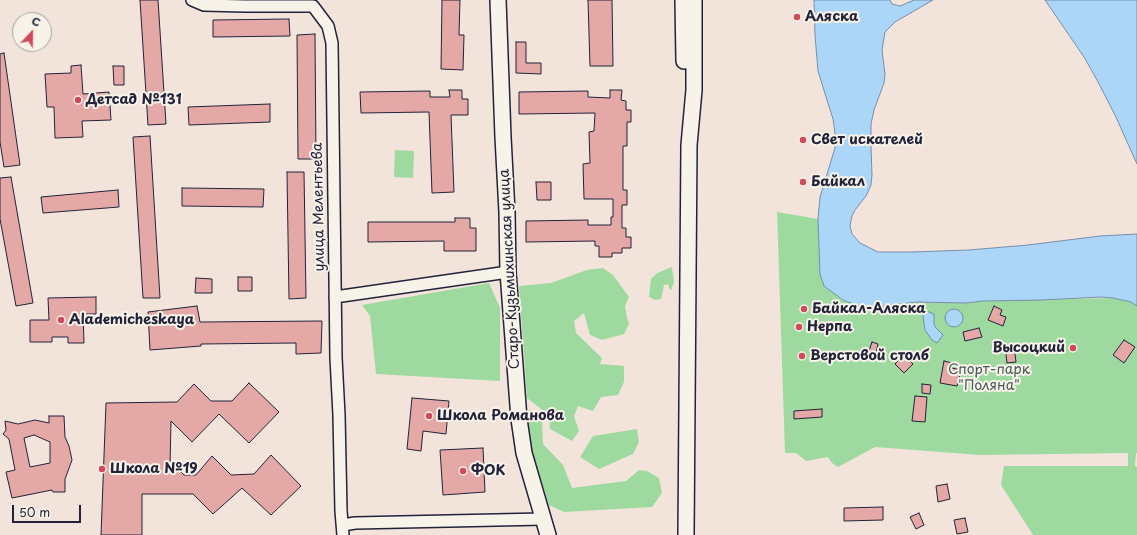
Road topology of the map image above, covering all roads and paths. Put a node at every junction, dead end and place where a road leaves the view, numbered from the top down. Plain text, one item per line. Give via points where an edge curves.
1 (192, 0) edge
2 (498, 0) edge
3 (683, 0) edge
4 (694, 0) edge
5 (689, 145) junction
6 (508, 272) junction
7 (335, 297) junction
8 (543, 519) junction
9 (343, 530) edge
10 (548, 535) edge
11 (686, 535) edge

1 - 7 street, улица Мелентьева via 204,5 313,6 328,26 332,42 333,72
2 - 6 main road, Старо-Кузьмихинская улица
3 - 5 main road via 684,90
4 - 5 main road via 694,90
5 - 11 main road
6 - 7 street
6 - 8 main road, Старо-Кузьмихинская улица via 522,440
7 - 9 street, улица Мелентьева
8 - 9 street via 355,523
8 - 10 main road, Старо-Кузьмихинская улица

